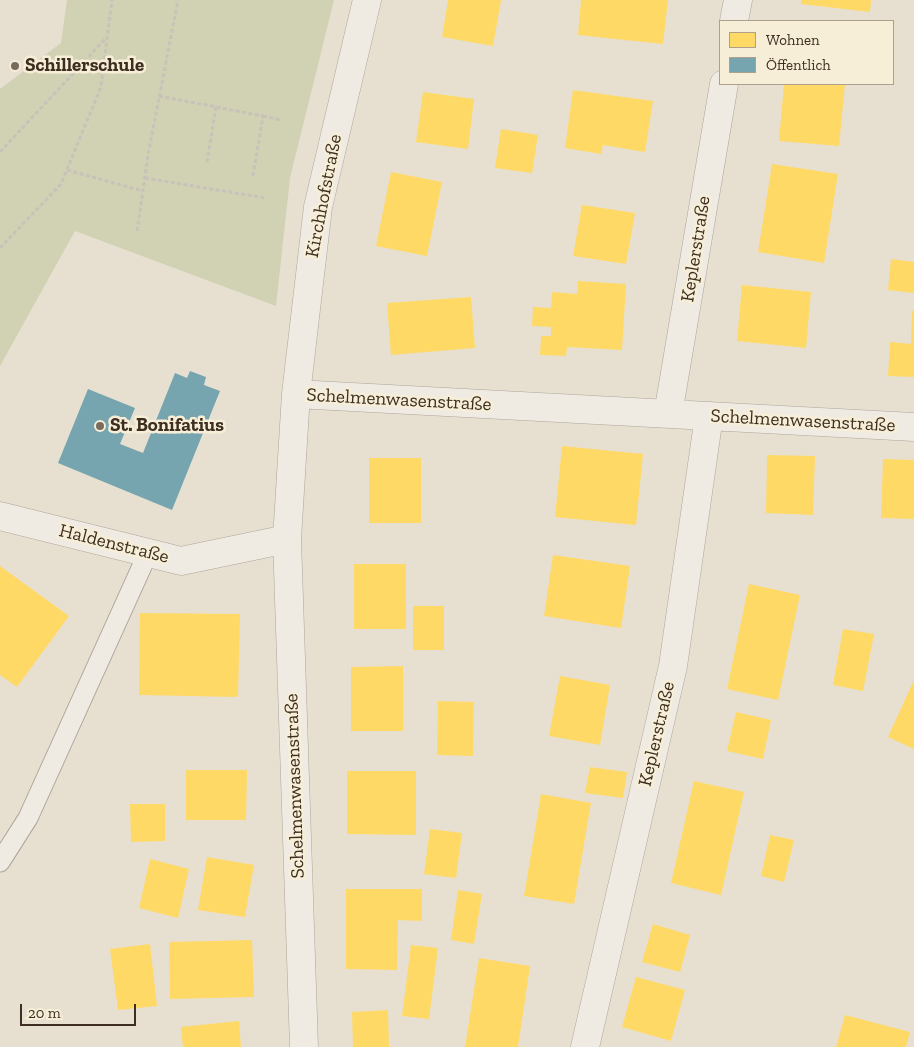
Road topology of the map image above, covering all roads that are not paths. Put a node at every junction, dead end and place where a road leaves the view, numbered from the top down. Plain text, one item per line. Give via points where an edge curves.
1 (367, 0) edge
2 (738, 0) edge
3 (734, 20) edge
4 (724, 85) edge
5 (296, 394) junction
6 (668, 414) junction
7 (710, 416) junction
8 (914, 428) edge
9 (0, 516) edge
10 (286, 540) junction
11 (148, 553) junction
12 (0, 862) edge
13 (304, 1047) edge
14 (585, 1047) edge

1 - 5 street, Kirchhofstraße via 318,207
2 - 3 street
4 - 6 street, Keplerstraße
5 - 6 street, Schelmenwasenstraße
5 - 10 street, Schelmenwasenstraße
6 - 7 street, Schelmenwasenstraße
7 - 8 street, Schelmenwasenstraße
7 - 14 street, Keplerstraße via 673,666
9 - 11 street, Haldenstraße
10 - 11 street, Haldenstraße via 181,561
10 - 13 street, Schelmenwasenstraße
11 - 12 lane via 28,818

